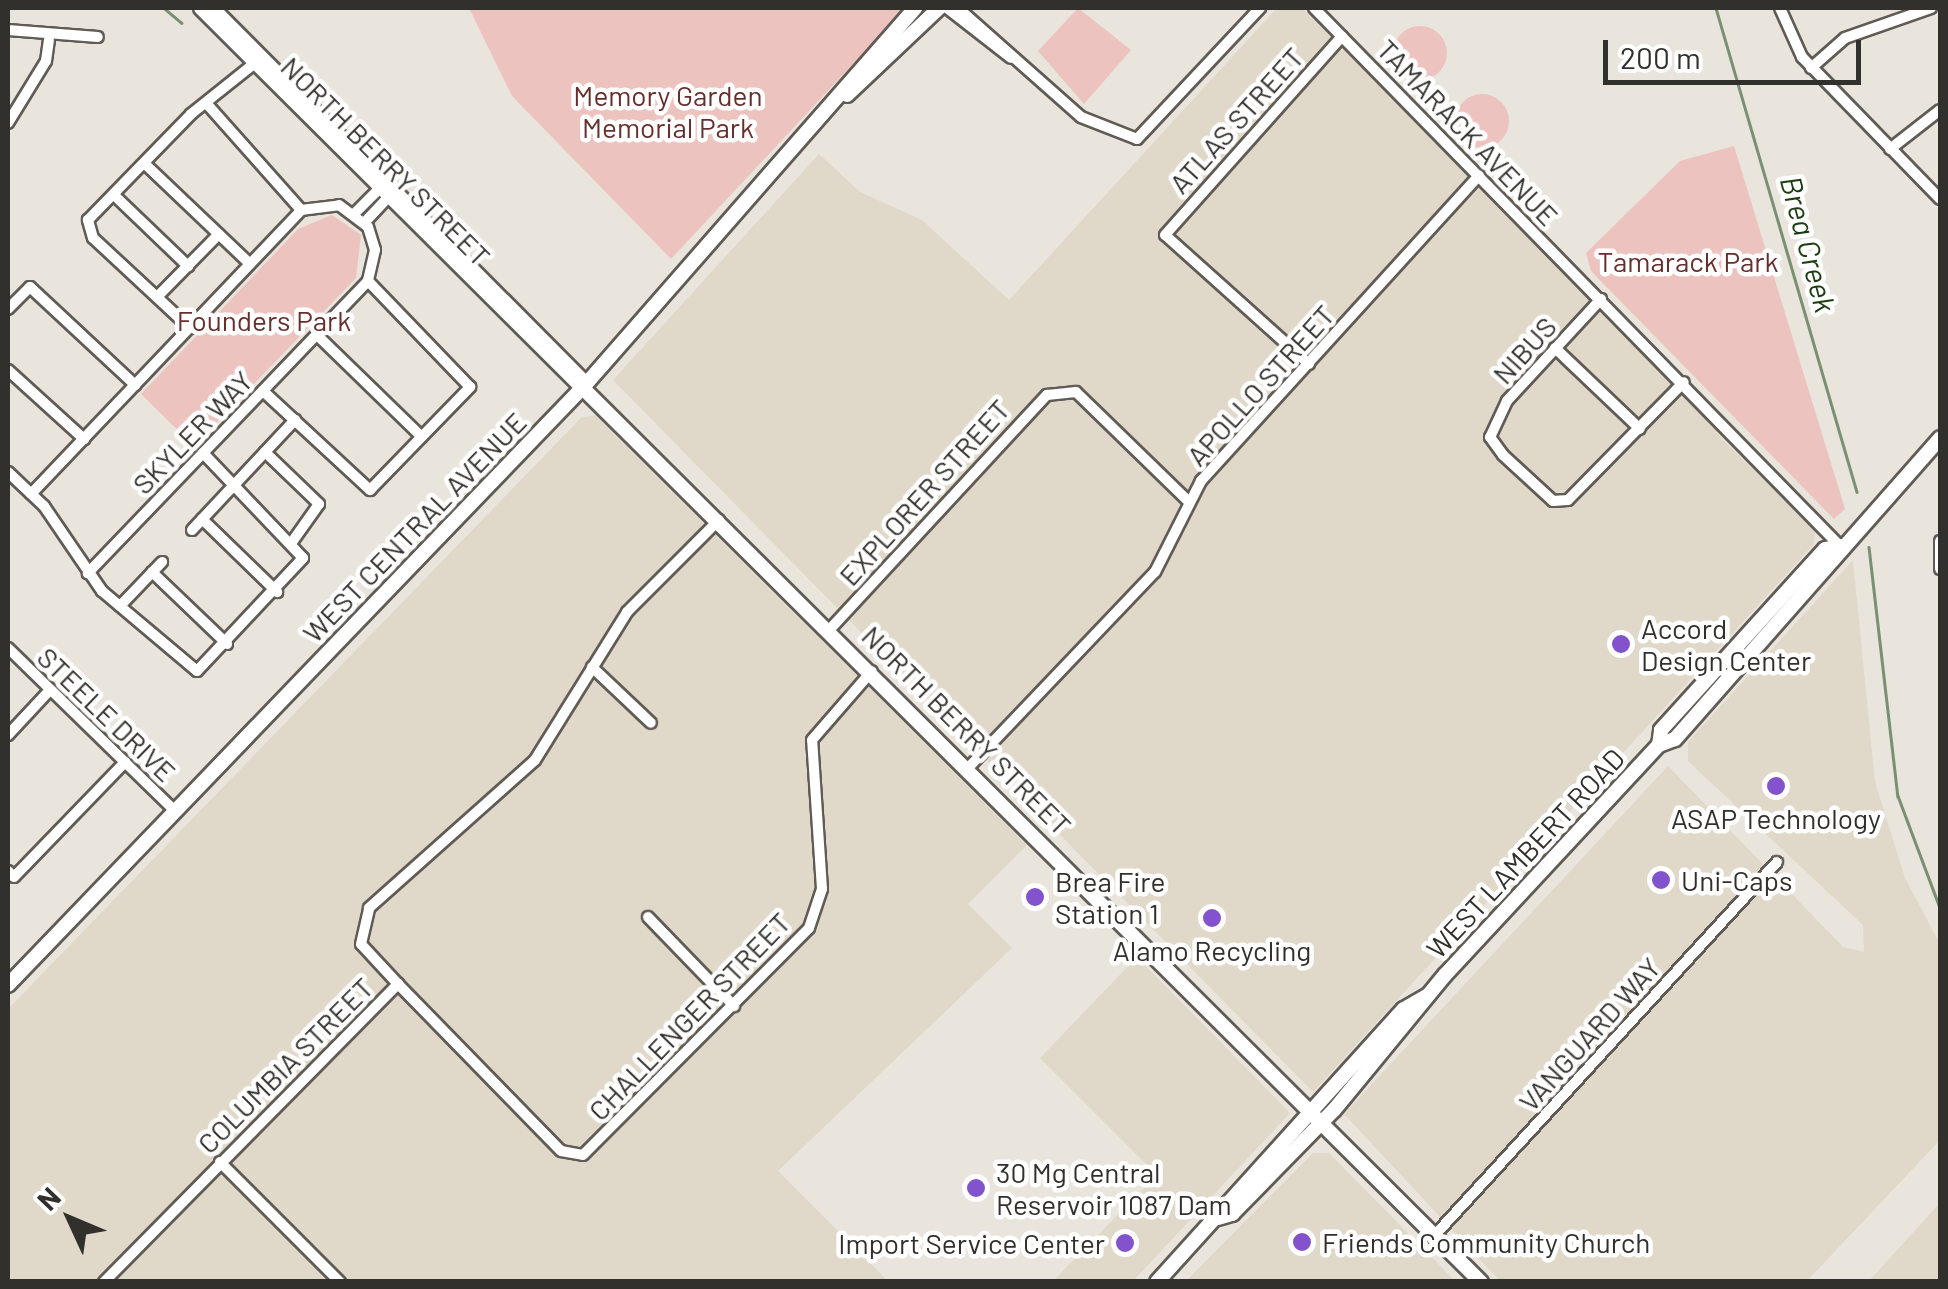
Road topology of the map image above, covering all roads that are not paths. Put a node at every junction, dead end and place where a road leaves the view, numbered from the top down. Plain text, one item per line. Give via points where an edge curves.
1 (201, 8) edge
2 (212, 8) edge
3 (916, 8) edge
4 (939, 8) edge
5 (948, 8) edge
6 (958, 8) edge
7 (1260, 8) edge
8 (1314, 8) edge
9 (1780, 8) edge
10 (1931, 8) edge
11 (8, 30) edge
12 (1342, 36) junction
13 (98, 37) dead end
14 (50, 40) junction
15 (1012, 58) junction
16 (259, 60) junction
17 (1811, 68) junction
18 (847, 95) junction
19 (207, 104) junction
20 (1940, 110) edge
21 (8, 123) edge
22 (1890, 149) junction
23 (144, 163) junction
24 (1479, 176) junction
25 (388, 188) junction
26 (114, 195) junction
27 (1940, 200) edge
28 (301, 210) junction
29 (354, 214) junction
30 (364, 223) junction
31 (219, 234) junction
32 (250, 264) junction
33 (188, 266) junction
34 (368, 282) junction
35 (158, 297) junction
36 (1601, 299) junction
37 (8, 310) edge
38 (190, 328) junction
39 (316, 335) junction
40 (1555, 348) junction
41 (1309, 364) junction
42 (8, 370) edge
43 (1684, 382) junction
44 (586, 384) junction
45 (135, 385) junction
46 (263, 390) junction
47 (295, 420) junction
48 (1640, 429) junction
49 (422, 436) junction
50 (1940, 438) edge
51 (84, 439) junction
52 (265, 452) junction
53 (202, 454) junction
54 (8, 472) edge
55 (235, 485) junction
56 (31, 494) junction
57 (1189, 502) junction
58 (722, 518) junction
59 (202, 519) junction
60 (192, 530) dead end
61 (1940, 541) edge
62 (292, 542) junction
63 (1840, 546) junction
64 (162, 562) dead end
65 (1940, 569) edge
66 (152, 572) junction
67 (88, 574) junction
68 (277, 592) junction
69 (120, 606) junction
70 (830, 628) junction
71 (227, 644) junction
72 (8, 648) edge
73 (592, 667) junction
74 (873, 670) junction
75 (50, 690) junction
76 (651, 723) dead end
77 (8, 734) edge
78 (125, 762) junction
79 (970, 767) junction
80 (175, 811) junction
81 (1777, 862) dead end
82 (11, 874) edge
83 (648, 918) dead end
84 (398, 984) junction
85 (8, 985) edge
86 (1429, 995) junction
87 (734, 1006) junction
88 (1310, 1110) junction
89 (1323, 1122) junction
90 (220, 1162) junction
91 (1218, 1218) junction
92 (1435, 1235) junction
93 (104, 1282) edge
94 (340, 1282) edge
95 (1157, 1282) edge
96 (1481, 1282) edge

1 - 16 main road, NORTH BERRY STREET
2 - 16 main road, NORTH BERRY STREET
3 - 18 main road, WEST CENTRAL AVENUE
4 - 18 main road, WEST CENTRAL AVENUE
5 - 15 street
6 - 15 street
7 - 15 street via 1146,134 1117,134 1080,116
8 - 12 street, TAMARACK AVENUE
9 - 17 street
10 - 17 street via 1845,38
11 - 14 street
12 - 24 street, TAMARACK AVENUE
12 - 41 street, ATLAS STREET via 1165,234
13 - 14 street
14 - 21 street via 46,62
16 - 19 street
16 - 25 main road, NORTH BERRY STREET
17 - 22 street
18 - 44 main road, WEST CENTRAL AVENUE
19 - 23 street
19 - 28 street
20 - 22 street
22 - 27 street
23 - 26 street
23 - 31 street
24 - 36 street, TAMARACK AVENUE
24 - 41 street, APOLLO STREET
25 - 29 street
25 - 30 street
25 - 44 main road, NORTH BERRY STREET
26 - 33 street
26 - 35 street via 87,227
28 - 29 street via 330,204
28 - 32 street
29 - 30 street
30 - 34 street via 376,250
31 - 32 street
31 - 33 street
32 - 38 street
33 - 35 street
34 - 39 street, SKYLER WAY
34 - 49 street via 470,382
35 - 38 street
36 - 40 street, NIBUS
36 - 43 street, TAMARACK AVENUE
37 - 45 street via 30,287
38 - 45 street
39 - 46 street, SKYLER WAY
39 - 49 street
40 - 48 street
40 - 48 street, NIBUS via 1507,401 1490,437 1554,502 1583,491
41 - 57 street, APOLLO STREET
42 - 51 street
43 - 48 street
43 - 63 street, TAMARACK AVENUE
44 - 58 main road, NORTH BERRY STREET
44 - 80 main road, WEST CENTRAL AVENUE
45 - 51 street
46 - 47 street
46 - 53 street, SKYLER WAY
47 - 49 street via 370,490
47 - 52 street
50 - 63 main road, WEST LAMBERT ROAD
51 - 56 street
52 - 55 street
52 - 62 street via 320,504
53 - 55 street
53 - 67 street, SKYLER WAY
54 - 56 street
55 - 59 street
55 - 62 street
56 - 67 street
57 - 70 street, EXPLORER STREET via 1076,392 1047,394
57 - 79 street, APOLLO STREET via 1155,572
58 - 70 main road, NORTH BERRY STREET
58 - 73 street, COLUMBIA STREET via 627,612
59 - 60 street
59 - 68 street
61 - 65 street
62 - 68 street via 303,558
63 - 86 main road, WEST LAMBERT ROAD via 1825,549 1661,730 1659,746
64 - 66 street
66 - 69 street
66 - 71 street
67 - 69 street
68 - 71 street
69 - 71 street via 198,671
70 - 74 main road, NORTH BERRY STREET
72 - 75 street, STEELE DRIVE
73 - 76 street
73 - 84 street, COLUMBIA STREET via 535,760 362,920 361,944
74 - 79 main road, NORTH BERRY STREET
74 - 87 street, CHALLENGER STREET via 812,740 822,889 808,928
75 - 77 street
75 - 78 street, STEELE DRIVE
78 - 80 street, STEELE DRIVE
78 - 82 street
79 - 88 main road, NORTH BERRY STREET
80 - 85 main road, WEST CENTRAL AVENUE
81 - 92 street, VANGUARD WAY
83 - 87 street
84 - 87 street, CHALLENGER STREET via 575,1157
84 - 90 street, COLUMBIA STREET
86 - 88 main road, WEST LAMBERT ROAD via 1404,1008
86 - 89 main road, WEST LAMBERT ROAD
88 - 89 main road, NORTH BERRY STREET
88 - 91 main road, WEST LAMBERT ROAD via 1220,1203
89 - 91 main road, WEST LAMBERT ROAD via 1232,1214
89 - 92 main road, NORTH BERRY STREET
90 - 93 street, COLUMBIA STREET
90 - 94 street
91 - 95 main road, WEST LAMBERT ROAD
92 - 96 main road, NORTH BERRY STREET

